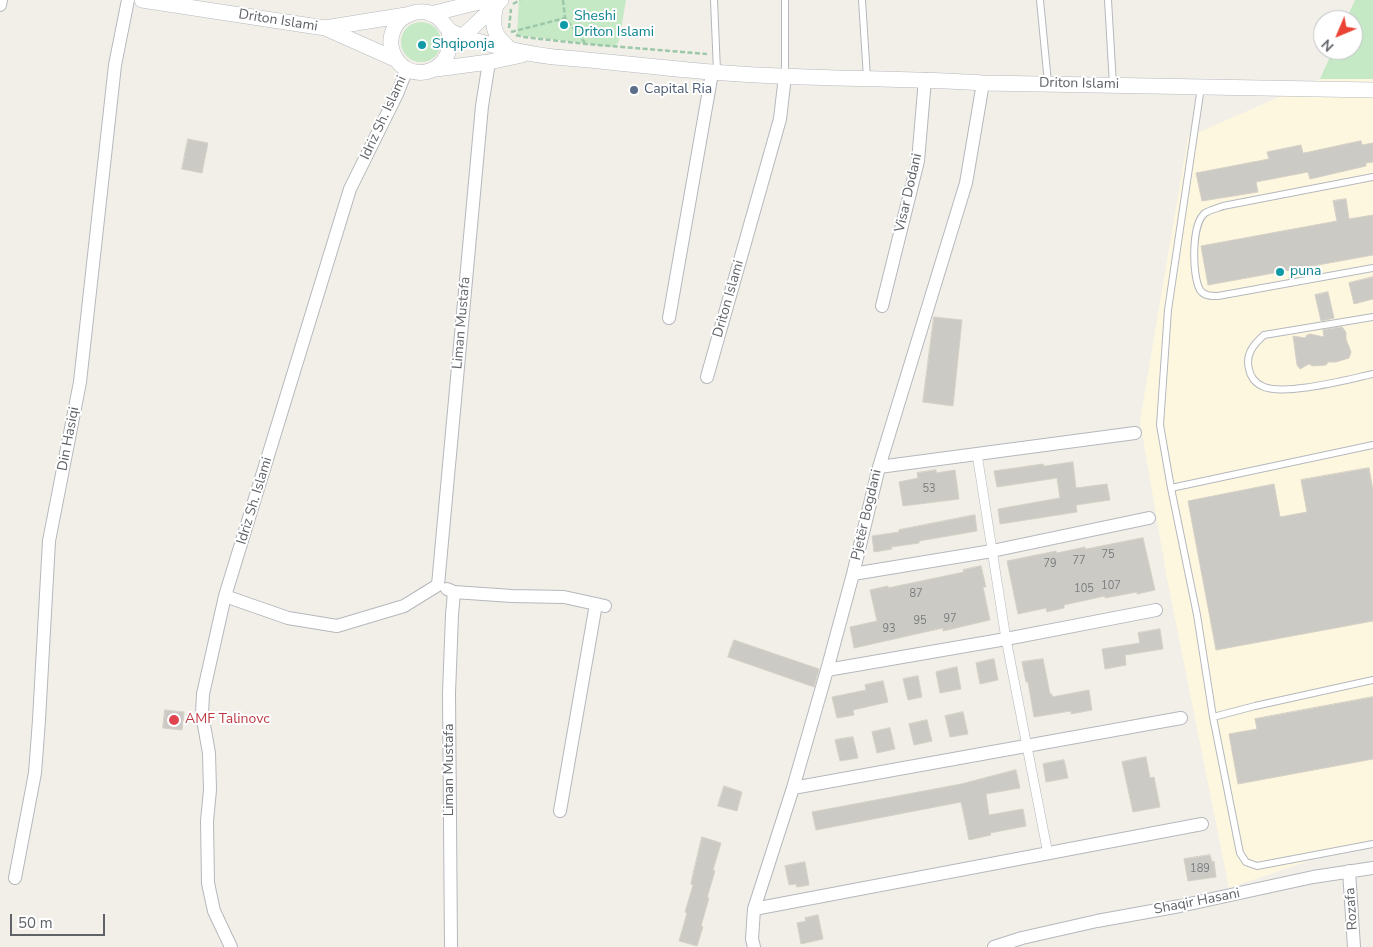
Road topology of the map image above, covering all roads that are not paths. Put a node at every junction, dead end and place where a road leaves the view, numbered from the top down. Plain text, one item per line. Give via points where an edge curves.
1 (1, 0) edge
2 (128, 0) edge
3 (142, 0) edge
4 (714, 0) edge
5 (785, 0) edge
6 (862, 0) edge
7 (1040, 0) edge
8 (1108, 0) edge
9 (495, 2) edge
10 (0, 6) edge
11 (431, 14) junction
12 (406, 16) junction
13 (325, 28) junction
14 (456, 34) junction
15 (510, 49) junction
16 (526, 54) junction
17 (489, 62) junction
18 (402, 65) junction
19 (436, 69) junction
20 (715, 73) junction
21 (785, 76) junction
22 (868, 78) junction
23 (925, 79) junction
24 (983, 83) junction
25 (1048, 83) junction
26 (1113, 85) junction
27 (1201, 87) junction
28 (1373, 90) edge
29 (1373, 177) edge
30 (1373, 268) edge
31 (882, 306) dead end
32 (1373, 316) edge
33 (670, 318) dead end
34 (1373, 374) edge
35 (707, 377) dead end
36 (1135, 433) dead end
37 (1373, 445) edge
38 (977, 454) junction
39 (879, 466) junction
40 (1171, 488) junction
41 (1149, 518) dead end
42 (992, 551) junction
43 (854, 574) junction
44 (438, 585) junction
45 (454, 592) junction
46 (225, 596) junction
47 (1156, 610) dead end
48 (1006, 639) junction
49 (827, 670) junction
50 (1373, 680) edge
51 (1213, 717) junction
52 (1181, 718) dead end
53 (1028, 746) junction
54 (793, 788) junction
55 (560, 811) dead end
56 (1202, 824) dead end
57 (1373, 844) edge
58 (1048, 854) junction
59 (1373, 868) edge
60 (1350, 872) junction
61 (15, 878) dead end
62 (754, 909) junction
63 (1022, 943) edge
64 (232, 947) edge
65 (451, 947) edge
66 (754, 947) edge
67 (994, 947) edge
68 (1354, 947) edge

1 - 10 street
2 - 61 street, Din Hasiqi via 115,65 80,382 49,541 35,773
3 - 13 street, Driton Islami
4 - 20 lane
5 - 21 lane
6 - 22 lane
7 - 25 lane
8 - 26 lane
9 - 11 street, Driton Islami
9 - 14 street
9 - 15 street via 494,33
11 - 12 street, Driton Islami via 423,12
11 - 14 street
12 - 13 street, Driton Islami
12 - 18 street via 399,21 391,36 392,53
13 - 18 street, Driton Islami
14 - 15 street, Driton Islami
14 - 19 street via 451,40 448,56
15 - 16 street, Driton Islami
16 - 17 street, Driton Islami
16 - 20 street, Driton Islami
17 - 19 street, Driton Islami
17 - 44 street, Liman Mustafa via 482,106
18 - 19 street, Driton Islami via 419,72
18 - 46 street, Idriz Sh. Islami via 397,94 350,189
20 - 21 street, Driton Islami
20 - 33 street
21 - 22 street, Driton Islami
21 - 35 street, Driton Islami via 780,119
22 - 23 street, Driton Islami
23 - 24 street, Driton Islami
23 - 31 street, Visar Dodani via 918,161
24 - 25 street, Driton Islami
24 - 39 street, Pjetër Bogdani via 966,183
25 - 26 street, Driton Islami
26 - 27 street, Driton Islami
27 - 28 street, Driton Islami
27 - 40 lane via 1168,320 1160,425
29 - 30 lane via 1224,206 1204,214 1195,236 1200,289 1206,295 1218,296
32 - 34 lane via 1264,336 1251,349 1248,363 1253,380 1272,389 1298,389
36 - 38 street
37 - 40 lane
38 - 39 street
38 - 42 street
39 - 43 street, Pjetër Bogdani
40 - 51 lane via 1197,615
41 - 42 street
42 - 43 street
42 - 48 street
43 - 49 street, Pjetër Bogdani
44 - 45 street
44 - 46 street via 404,606 337,626 288,618
45 - 55 street via 564,597 600,605
45 - 65 street, Liman Mustafa via 449,693
46 - 64 street, Idriz Sh. Islami via 205,685 202,714 209,754 208,883 214,911
47 - 48 street
48 - 49 street
48 - 53 street
49 - 54 street, Pjetër Bogdani
50 - 51 lane
51 - 57 lane via 1240,853 1246,862 1257,866
52 - 53 street
53 - 54 street
53 - 58 street
54 - 62 street, Pjetër Bogdani
56 - 58 street
58 - 62 street
59 - 60 street, Shaqir Hasani
60 - 63 street, Shaqir Hasani via 1097,921
60 - 68 street, Rozafa
62 - 66 street, Pjetër Bogdani
63 - 67 street, Shaqir Hasani

